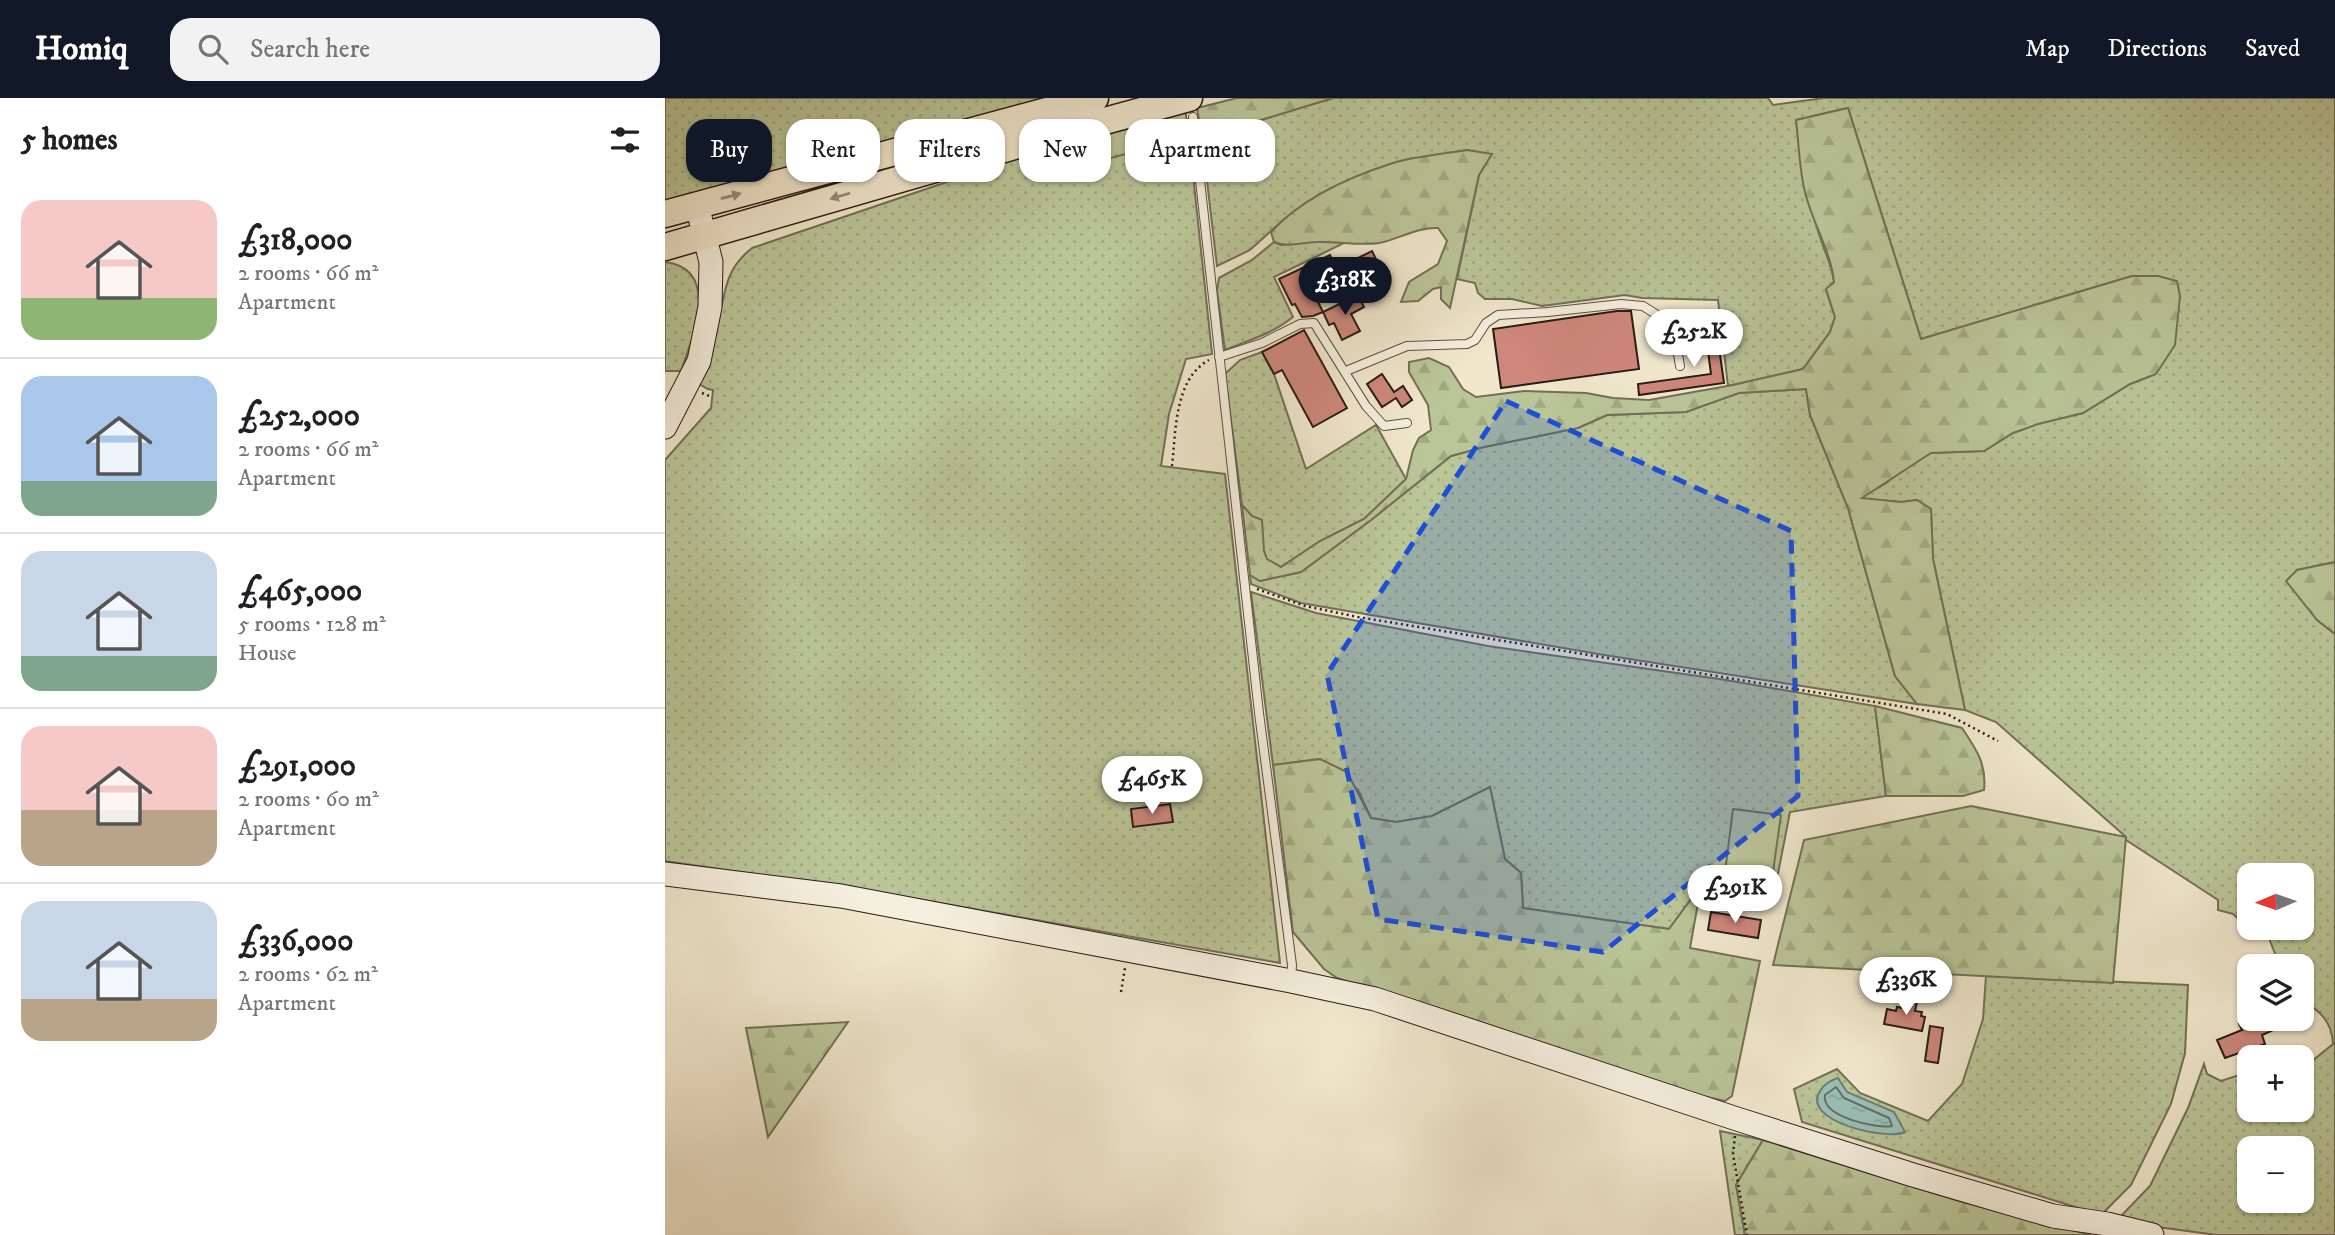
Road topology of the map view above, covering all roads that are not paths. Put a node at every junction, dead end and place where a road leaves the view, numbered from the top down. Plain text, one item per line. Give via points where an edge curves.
1 (1095, 98) edge
2 (1191, 107) edge
3 (698, 205) junction
4 (665, 214) edge
5 (705, 235) junction
6 (665, 247) edge
7 (1219, 357) junction
8 (1680, 366) dead end
9 (1346, 371) junction
10 (1407, 423) dead end
11 (665, 427) edge
12 (665, 874) edge
13 (1291, 981) junction
14 (2152, 1235) edge

3 -> 1 main road
2 -> 5 main road via 1035,140
2 - 7 lane
3 - 4 main road
3 - 5 main road
5 - 6 main road
5 - 11 main road via 711,262 710,307 699,361
7 - 9 lane via 1300,324 1314,323
7 - 13 lane via 1293,965
8 - 9 lane via 1673,324 1643,306 1622,304 1498,315 1467,344 1407,345
9 - 10 lane via 1384,426
12 - 13 main road via 841,896
13 - 14 main road via 1374,999 1737,1119 2053,1216

